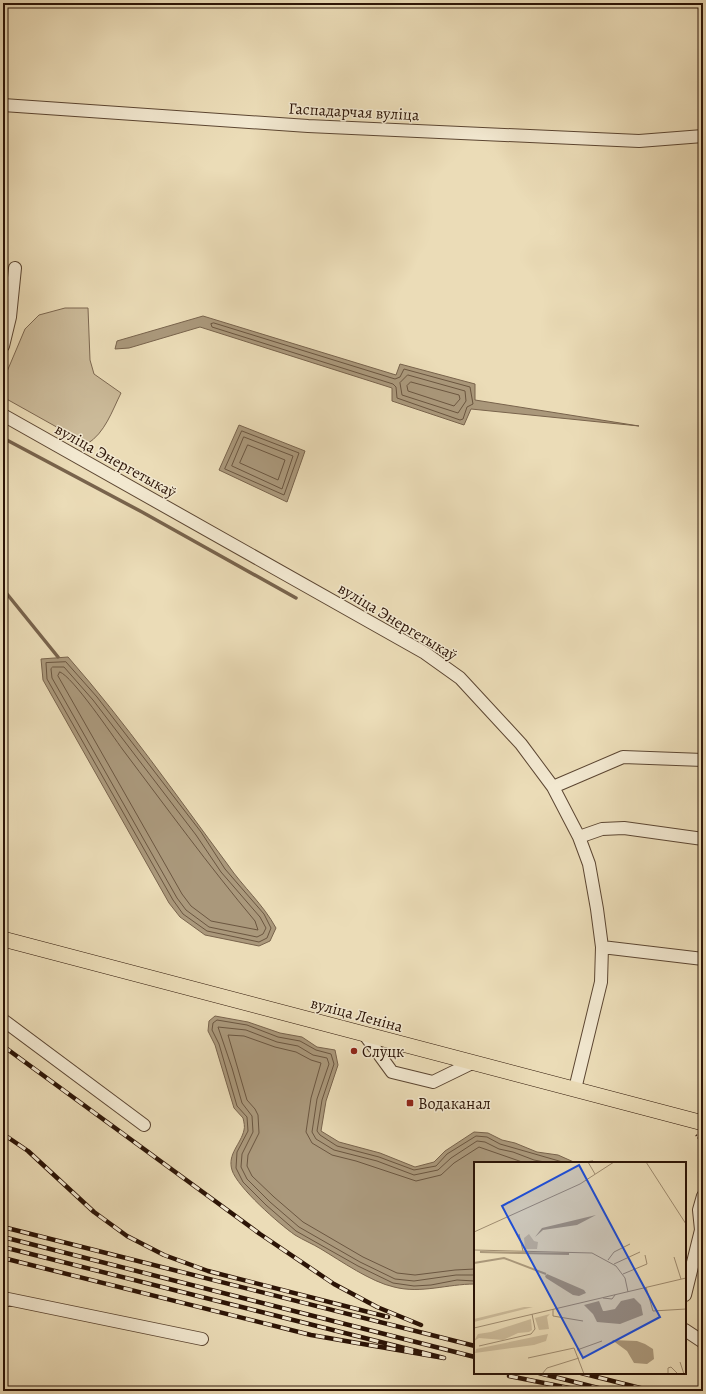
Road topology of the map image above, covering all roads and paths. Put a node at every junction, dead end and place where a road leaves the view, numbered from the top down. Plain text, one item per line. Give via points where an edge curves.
1 (3, 105) edge
2 (703, 136) edge
3 (14, 268) dead end
4 (3, 346) edge
5 (3, 415) edge
6 (703, 760) edge
7 (553, 787) junction
8 (579, 837) junction
9 (703, 839) edge
10 (3, 939) edge
11 (602, 947) junction
12 (703, 959) edge
13 (3, 1020) edge
14 (365, 1035) junction
15 (472, 1063) junction
16 (575, 1089) junction
17 (703, 1123) edge
18 (144, 1125) dead end
19 (703, 1196) edge
20 (686, 1291) edge
21 (3, 1302) edge
22 (686, 1331) edge
23 (202, 1339) dead end
24 (703, 1342) edge

1 - 2 street, Гаспадарчая вуліца via 308,126 639,141
3 - 4 street via 10,317
5 - 7 street, вуліца Энергетыкаў via 425,653 460,678 486,704 521,744
6 - 7 street via 623,757
7 - 8 street, вуліца Энергетыкаў
8 - 9 street via 602,829 624,828
8 - 11 street, вуліца Энергетыкаў via 588,864
10 - 14 main road, вуліца Леніна
11 - 12 street
11 - 16 street, вуліца Энергетыкаў via 601,982
13 - 18 street
14 - 15 main road, вуліца Леніна
14 - 15 street via 392,1072 433,1082
15 - 16 main road, вуліца Леніна
16 - 17 main road, вуліца Леніна
19 - 20 street via 699,1210 701,1230
21 - 23 street via 8,1299
22 - 24 street

